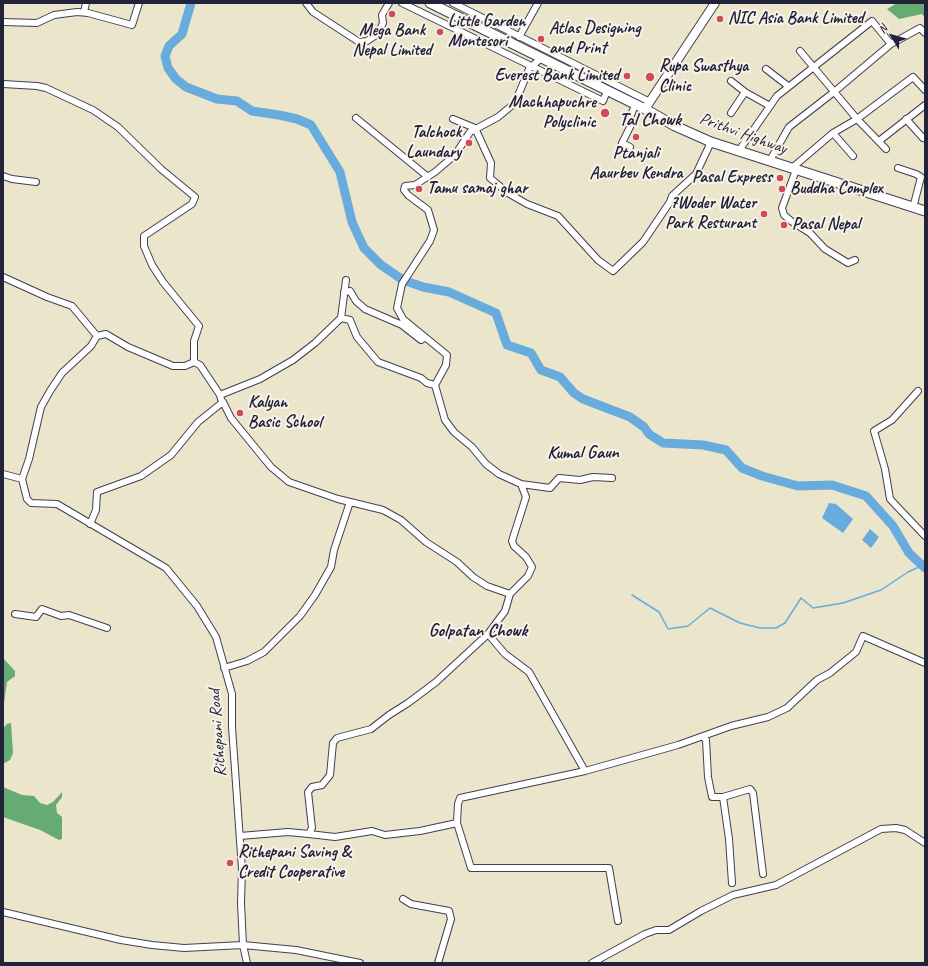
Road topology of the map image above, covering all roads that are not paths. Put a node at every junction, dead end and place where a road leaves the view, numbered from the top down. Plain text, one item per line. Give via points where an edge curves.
1 (86, 3) edge
2 (139, 3) edge
3 (306, 3) edge
4 (389, 3) edge
5 (402, 3) edge
6 (430, 3) edge
7 (453, 3) edge
8 (538, 3) edge
9 (715, 3) edge
10 (84, 12) junction
11 (3, 22) edge
12 (925, 33) edge
13 (519, 37) junction
14 (891, 44) junction
15 (800, 51) dead end
16 (540, 59) junction
17 (531, 67) junction
18 (766, 69) dead end
19 (813, 69) junction
20 (731, 81) dead end
21 (3, 84) edge
22 (788, 86) junction
23 (925, 90) edge
24 (607, 91) junction
25 (745, 92) junction
26 (834, 92) junction
27 (636, 105) junction
28 (925, 105) edge
29 (647, 106) junction
30 (770, 106) junction
31 (731, 113) dead end
32 (356, 118) dead end
33 (453, 119) dead end
34 (857, 119) junction
35 (906, 119) junction
36 (475, 128) junction
37 (833, 133) junction
38 (923, 138) dead end
39 (879, 140) junction
40 (711, 142) junction
41 (630, 147) dead end
42 (886, 149) dead end
43 (738, 152) junction
44 (853, 156) dead end
45 (768, 162) junction
46 (898, 168) dead end
47 (794, 169) junction
48 (3, 176) edge
49 (428, 176) junction
50 (36, 182) dead end
51 (913, 208) junction
52 (925, 211) edge
53 (855, 260) dead end
54 (3, 277) edge
55 (346, 280) dead end
56 (344, 292) junction
57 (341, 318) junction
58 (97, 336) junction
59 (425, 338) junction
60 (194, 362) junction
61 (435, 385) junction
62 (918, 391) dead end
63 (220, 395) junction
64 (222, 402) junction
65 (3, 474) edge
66 (612, 478) dead end
67 (22, 479) junction
68 (521, 484) junction
69 (350, 502) junction
70 (90, 524) junction
71 (925, 536) edge
72 (510, 594) junction
73 (15, 614) dead end
74 (107, 628) dead end
75 (488, 634) junction
76 (925, 663) edge
77 (224, 668) junction
78 (703, 737) junction
79 (585, 771) junction
80 (723, 797) junction
81 (457, 823) junction
82 (309, 834) junction
83 (240, 836) junction
84 (925, 843) edge
85 (763, 874) dead end
86 (732, 883) dead end
87 (403, 899) dead end
88 (3, 912) edge
89 (618, 921) dead end
90 (244, 945) junction
91 (247, 963) edge
92 (360, 963) edge
93 (438, 963) edge
94 (592, 963) edge

1 - 10 street
2 - 10 street via 132,25
3 - 4 street via 313,12 358,42 367,41 378,34 383,23 382,15
5 - 17 street
6 - 16 highway, Prithvi Highway
7 - 13 street
8 - 13 street
9 - 29 main road
10 - 11 street via 54,15 36,23
12 - 14 street via 920,28
13 - 29 street
14 - 19 street via 872,20
14 - 26 street
15 - 19 street
16 - 17 street
16 - 24 highway, Prithvi Highway
17 - 24 street via 603,101
17 - 36 street via 515,103 498,117
18 - 22 street
19 - 22 street
19 - 26 street
20 - 25 street
21 - 60 street via 46,88 93,110 118,127 194,197 192,204 144,236 144,246 163,282 200,326 194,341
22 - 30 street
23 - 34 street via 913,77
24 - 27 highway, Prithvi Highway
25 - 30 street
25 - 31 street
26 - 34 street
26 - 45 street via 789,127
27 - 29 highway, Prithvi Highway
27 - 41 street via 629,120 632,123 622,143
28 - 35 street
29 - 40 highway, Prithvi Highway via 675,126
30 - 43 street
32 - 49 street
33 - 36 street
34 - 37 street
34 - 39 street
35 - 38 street
35 - 39 street
36 - 40 street via 491,163 490,178 527,204 558,216 598,260 613,271 643,242 672,196 696,174
36 - 49 street via 455,156
37 - 44 street
37 - 47 street
39 - 42 street
40 - 43 highway, Prithvi Highway
43 - 45 highway, Prithvi Highway
45 - 47 highway, Prithvi Highway
46 - 51 street via 921,177
47 - 51 highway, Prithvi Highway
47 - 53 street via 782,208 784,215 810,233 825,249 848,263
48 - 50 street
49 - 59 street via 415,185 405,186 404,190 428,210 434,230 414,267 407,273 397,308 403,319
51 - 52 highway, Prithvi Highway
54 - 58 street via 72,306
55 - 56 street
56 - 57 street
56 - 59 street via 350,291 365,309 402,325 420,340
57 - 61 street via 350,320 357,337 378,362
57 - 63 street via 316,343 293,360 260,379
58 - 60 street via 106,334 128,347 173,366 185,366
58 - 67 street via 91,346 62,373 41,407 30,459
59 - 61 street via 447,355 446,365
60 - 63 street via 204,370
61 - 68 street via 445,420 454,432 472,447 486,464 499,474
62 - 71 street via 892,420 874,431 885,469 890,499
63 - 64 street
64 - 69 street via 231,418 271,467 289,482
64 - 70 street via 198,422 171,455 141,476 97,492 96,510
65 - 67 street
66 - 68 street via 559,478 550,488
67 - 70 street, Rithepani Road via 27,500 31,503 57,504
68 - 72 street via 526,497 512,541 532,567 528,576
69 - 72 street via 383,510 401,520 473,577 487,586
69 - 77 street via 331,567 300,616 264,652 247,661
70 - 77 street, Rithepani Road via 166,568 197,606 216,637
72 - 75 street via 505,611
73 - 74 street via 36,617 42,609
75 - 79 street via 506,654 529,672
75 - 82 street via 436,682 371,729 337,738 333,743 330,775 322,785 308,792 312,828
76 - 78 street via 863,636 856,652 817,680 787,708 768,718 731,726
77 - 83 street, Rithepani Road via 232,694
78 - 79 street
78 - 80 street via 706,740 712,797
79 - 81 street via 460,798
80 - 85 street via 750,789 754,793
80 - 86 street
81 - 82 street via 391,835 372,831 335,837
81 - 89 street via 471,868 608,868
82 - 83 street via 288,832
83 - 90 street, Rithepani Road
84 - 94 street via 905,830 881,829 776,885 733,895 669,930 656,930 645,934
87 - 93 street via 411,904 449,911 451,919
88 - 90 street via 152,945 184,948
90 - 91 street, Rithepani Road
90 - 92 street via 296,950

